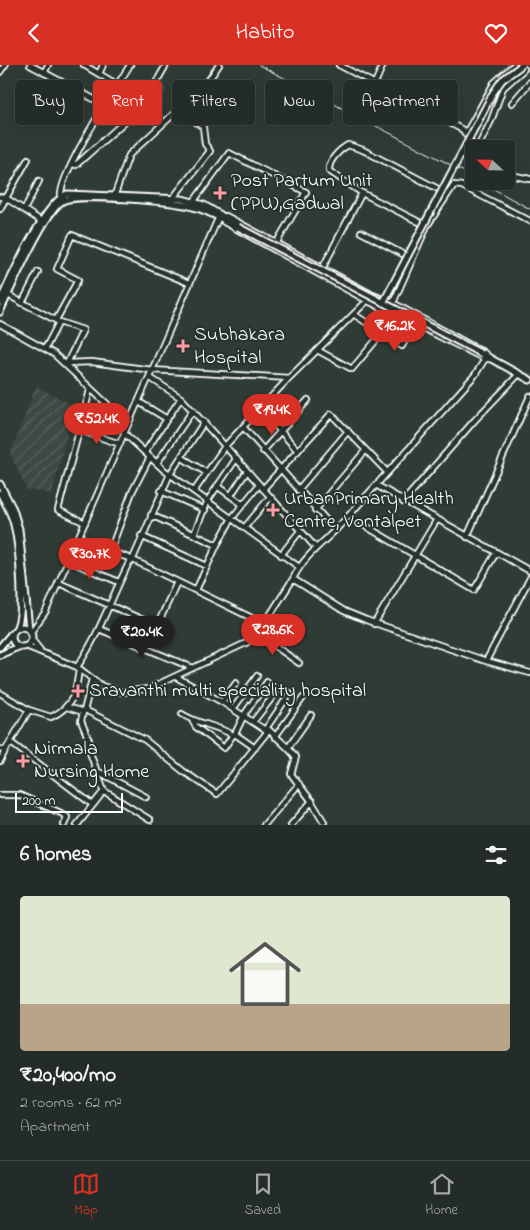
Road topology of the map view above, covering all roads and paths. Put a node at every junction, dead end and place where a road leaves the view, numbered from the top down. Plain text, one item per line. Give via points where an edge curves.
1 (5, 65) edge
2 (30, 65) edge
3 (48, 65) edge
4 (84, 65) edge
5 (103, 65) edge
6 (130, 65) edge
7 (166, 65) edge
8 (220, 65) edge
9 (340, 65) edge
10 (353, 65) edge
11 (383, 65) edge
12 (514, 65) edge
13 (523, 67) edge
14 (349, 70) junction
15 (0, 71) edge
16 (44, 73) junction
17 (99, 74) junction
18 (109, 80) edge
19 (121, 80) edge
20 (209, 80) edge
21 (369, 80) edge
22 (376, 80) edge
23 (530, 83) edge
24 (93, 99) edge
25 (512, 103) dead end
26 (172, 116) edge
27 (93, 123) edge
28 (200, 125) edge
29 (451, 125) edge
30 (466, 133) junction
31 (470, 140) edge
32 (481, 140) edge
33 (28, 159) dead end
34 (73, 164) junction
35 (515, 176) edge
36 (530, 179) edge
37 (39, 181) dead end
38 (362, 193) junction
39 (448, 193) junction
40 (115, 194) junction
41 (0, 197) edge
42 (6, 198) junction
43 (173, 198) junction
44 (61, 199) junction
45 (194, 201) junction
46 (0, 209) edge
47 (24, 210) junction
48 (219, 215) junction
49 (41, 221) junction
50 (530, 221) edge
51 (427, 226) junction
52 (361, 233) dead end
53 (277, 243) junction
54 (411, 258) junction
55 (323, 267) junction
56 (38, 272) dead end
57 (189, 283) junction
58 (8, 295) junction
59 (373, 295) junction
60 (0, 301) edge
61 (368, 301) junction
62 (22, 303) junction
63 (383, 303) junction
64 (394, 303) junction
65 (0, 311) edge
66 (355, 315) junction
67 (419, 317) junction
68 (57, 321) junction
69 (0, 324) edge
70 (415, 325) junction
71 (383, 332) junction
72 (45, 349) junction
73 (319, 351) junction
74 (488, 359) junction
75 (66, 364) junction
76 (152, 370) junction
77 (519, 374) junction
78 (149, 377) junction
79 (289, 378) junction
80 (530, 379) edge
81 (90, 390) junction
82 (530, 396) edge
83 (181, 398) junction
84 (308, 400) dead end
85 (139, 402) junction
86 (107, 404) junction
87 (261, 409) junction
88 (193, 410) junction
89 (167, 419) junction
90 (204, 422) junction
91 (244, 428) junction
92 (79, 430) junction
93 (280, 431) junction
94 (348, 431) junction
95 (125, 434) junction
96 (96, 435) junction
97 (120, 444) junction
98 (225, 446) junction
99 (263, 451) junction
100 (298, 451) junction
101 (366, 451) junction
102 (145, 452) junction
103 (150, 457) junction
104 (181, 457) junction
105 (236, 459) junction
106 (157, 463) junction
107 (280, 470) junction
108 (247, 471) junction
109 (387, 472) junction
110 (207, 473) junction
111 (170, 474) junction
112 (0, 484) edge
113 (376, 485) junction
114 (218, 486) junction
115 (261, 487) junction
116 (195, 490) junction
117 (298, 490) junction
118 (161, 491) junction
119 (0, 493) edge
120 (231, 495) junction
121 (270, 497) junction
122 (208, 500) junction
123 (403, 502) junction
124 (242, 504) junction
125 (315, 510) junction
126 (205, 511) junction
127 (150, 515) junction
128 (232, 518) junction
129 (436, 521) junction
130 (85, 523) junction
131 (362, 524) dead end
132 (245, 527) junction
133 (300, 531) junction
134 (335, 531) junction
135 (194, 534) junction
136 (141, 536) junction
137 (467, 537) junction
138 (79, 539) junction
139 (217, 545) junction
140 (316, 548) junction
141 (110, 551) junction
142 (496, 553) junction
143 (281, 555) junction
144 (415, 556) junction
145 (131, 560) junction
146 (69, 561) junction
147 (207, 566) junction
148 (299, 567) junction
149 (530, 571) edge
150 (530, 578) edge
151 (293, 579) junction
152 (119, 582) junction
153 (178, 582) junction
154 (59, 583) junction
155 (196, 590) junction
156 (108, 604) junction
157 (374, 623) junction
158 (264, 624) junction
159 (156, 625) junction
160 (17, 627) junction
161 (99, 629) junction
162 (30, 630) junction
163 (12, 633) junction
164 (258, 634) junction
165 (32, 640) junction
166 (26, 646) junction
167 (0, 647) edge
168 (18, 647) junction
169 (146, 649) junction
170 (42, 653) junction
171 (0, 655) edge
172 (486, 661) junction
173 (299, 663) dead end
174 (193, 668) junction
175 (78, 669) junction
176 (530, 673) edge
177 (257, 676) dead end
178 (176, 677) junction
179 (92, 679) junction
180 (267, 682) dead end
181 (236, 683) dead end
182 (278, 690) dead end
183 (0, 693) edge
184 (290, 693) dead end
185 (304, 698) dead end
186 (222, 702) junction
187 (67, 707) junction
188 (233, 709) junction
189 (29, 710) junction
190 (84, 711) junction
191 (182, 714) dead end
192 (244, 715) junction
193 (311, 715) dead end
194 (192, 720) junction
195 (253, 722) junction
196 (267, 730) junction
197 (234, 735) junction
198 (276, 737) junction
199 (10, 742) junction
200 (255, 748) junction
201 (288, 748) junction
202 (2, 750) edge
203 (0, 761) edge
204 (98, 772) junction
205 (299, 784) junction
206 (104, 791) junction
207 (0, 795) edge
208 (146, 797) dead end
209 (312, 801) junction
210 (94, 805) junction
211 (150, 820) dead end
212 (324, 824) edge
213 (64, 825) edge
214 (77, 825) edge
215 (264, 825) edge
216 (290, 825) edge

1 - 15 street
2 - 16 street
3 - 16 street
4 - 17 street
5 - 17 street
6 - 19 street
7 - 34 street via 157,81 160,90 98,147 76,165
8 - 20 street
9 - 14 street
10 - 14 street
11 - 22 street
12 - 30 street via 498,78
13 - 32 street via 503,88
13 - 63 main road, bridge via 502,80 493,93
14 - 21 street
16 - 24 street
17 - 18 street
23 - 25 street
26 - 40 street via 129,155
27 - 34 street via 77,150
28 - 43 street via 210,151
29 - 30 street
30 - 31 street
33 - 42 street
34 - 44 street
35 - 36 street
37 - 47 street
38 - 39 street via 329,171 329,164 340,149 348,145
38 - 51 street
38 - 55 street
39 - 50 street via 458,184
39 - 51 street
40 - 43 main road
40 - 44 main road via 75,193
41 - 42 street
42 - 46 street
42 - 47 street
43 - 45 main road
44 - 48 main road via 84,197 181,205
44 - 49 main road
44 - 58 main road
45 - 48 main road
45 - 53 street via 229,153 306,192
47 - 49 street
48 - 53 street
48 - 57 street
48 - 61 street via 237,231
48 - 63 main road, bridge
49 - 60 main road
51 - 54 street
52 - 54 street
53 - 55 street
54 - 64 street
55 - 59 street
56 - 62 street
57 - 68 street via 72,235 57,269 78,280
57 - 76 street
58 - 62 street
58 - 65 main road
59 - 61 street
59 - 64 street
61 - 66 street
61 - 70 street
62 - 68 street
63 - 74 main road, bridge
64 - 67 street
66 - 71 street
66 - 73 street
67 - 70 street
67 - 74 street via 483,352
68 - 72 street
68 - 75 street via 84,329
69 - 72 street
70 - 71 street via 402,347
70 - 74 street
71 - 73 street via 352,369
72 - 75 street
73 - 79 street
74 - 77 main road
74 - 109 street
75 - 76 street via 92,362
75 - 81 street
76 - 78 street
76 - 79 street
77 - 80 main road
77 - 123 street
78 - 83 street
78 - 85 street
79 - 87 street
81 - 86 street
81 - 92 street
82 - 137 street
83 - 88 street
83 - 89 street
84 - 93 street
85 - 89 street
85 - 95 street
86 - 95 street via 121,421
86 - 96 street
87 - 91 street
87 - 93 street
88 - 90 street
88 - 106 street
89 - 102 street
90 - 98 street
90 - 104 street
91 - 98 street
91 - 99 street
92 - 96 street
92 - 130 street via 58,510
93 - 99 street
93 - 100 street
94 - 100 street via 331,414
94 - 101 street
94 - 117 street
95 - 97 street
95 - 102 street
96 - 97 street
97 - 130 street
98 - 105 street
98 - 110 street
99 - 107 street
100 - 107 street
101 - 109 street
101 - 125 street
102 - 103 street
103 - 106 street
103 - 141 street via 132,492
104 - 110 street
104 - 111 street
105 - 108 street
105 - 114 street
106 - 111 street
107 - 115 street
107 - 117 street
108 - 115 street
108 - 120 street
109 - 113 street
110 - 116 street
111 - 116 street
111 - 118 street
112 - 162 main road via 19,529
113 - 123 street
113 - 134 street
114 - 120 street
114 - 122 street
115 - 121 street
115 - 124 street
116 - 122 street
117 - 125 street
118 - 126 street
118 - 127 street
119 - 160 main road via 10,511 17,536 21,611
120 - 124 street
121 - 132 street
121 - 133 street
122 - 126 street
122 - 128 street
123 - 129 street
124 - 128 street
125 - 134 street
126 - 135 street
127 - 135 street
127 - 136 street
128 - 132 street
128 - 139 street
129 - 137 street
129 - 144 street
130 - 138 street
131 - 144 street
132 - 143 street
133 - 140 street
133 - 143 street
134 - 140 street
135 - 139 street
136 - 145 street
136 - 147 street
137 - 142 street
138 - 141 street
138 - 146 street
139 - 147 street
140 - 148 street
141 - 145 street
142 - 144 street via 474,590
142 - 149 street
143 - 148 street
144 - 157 street
145 - 152 street
145 - 153 street
146 - 152 street
146 - 154 street
147 - 155 street
148 - 151 street
150 - 172 street
151 - 157 street via 344,611
151 - 158 street
152 - 156 street
153 - 155 street
153 - 159 street
154 - 156 street
154 - 162 street via 43,617
155 - 158 street
156 - 159 street
156 - 161 street
157 - 172 street
158 - 164 street
159 - 169 street
160 - 162 main road
160 - 163 main road
161 - 169 street
161 - 175 street
162 - 165 main road
163 - 167 main road
163 - 168 main road via 12,641
164 - 173 street
164 - 174 street
165 - 166 main road
165 - 170 street
166 - 168 main road
166 - 170 street
168 - 171 main road
169 - 174 street
170 - 175 street
172 - 176 street
174 - 178 street
175 - 179 street
175 - 187 street via 76,689
177 - 188 street
178 - 179 street via 148,689 122,692
178 - 186 street
179 - 190 street
180 - 192 street
181 - 186 street
182 - 195 street
183 - 189 street
184 - 196 street
185 - 198 street
186 - 188 street
187 - 189 street via 52,717
187 - 190 street
188 - 192 street
189 - 199 street
190 - 200 street via 145,740 217,793
190 - 204 street via 81,721
191 - 194 street
192 - 195 street
192 - 197 street
193 - 201 street
194 - 197 street
194 - 197 street via 196,727 224,748
195 - 196 street
196 - 198 street
196 - 200 street
197 - 200 street
198 - 201 street
199 - 202 street
199 - 210 street
201 - 205 street via 296,755 291,774
202 - 203 street
204 - 206 street
204 - 208 street
205 - 209 street
205 - 215 street
206 - 210 street
206 - 211 street
207 - 213 street via 19,795 61,813 67,817
209 - 212 street
209 - 216 street
210 - 214 street

